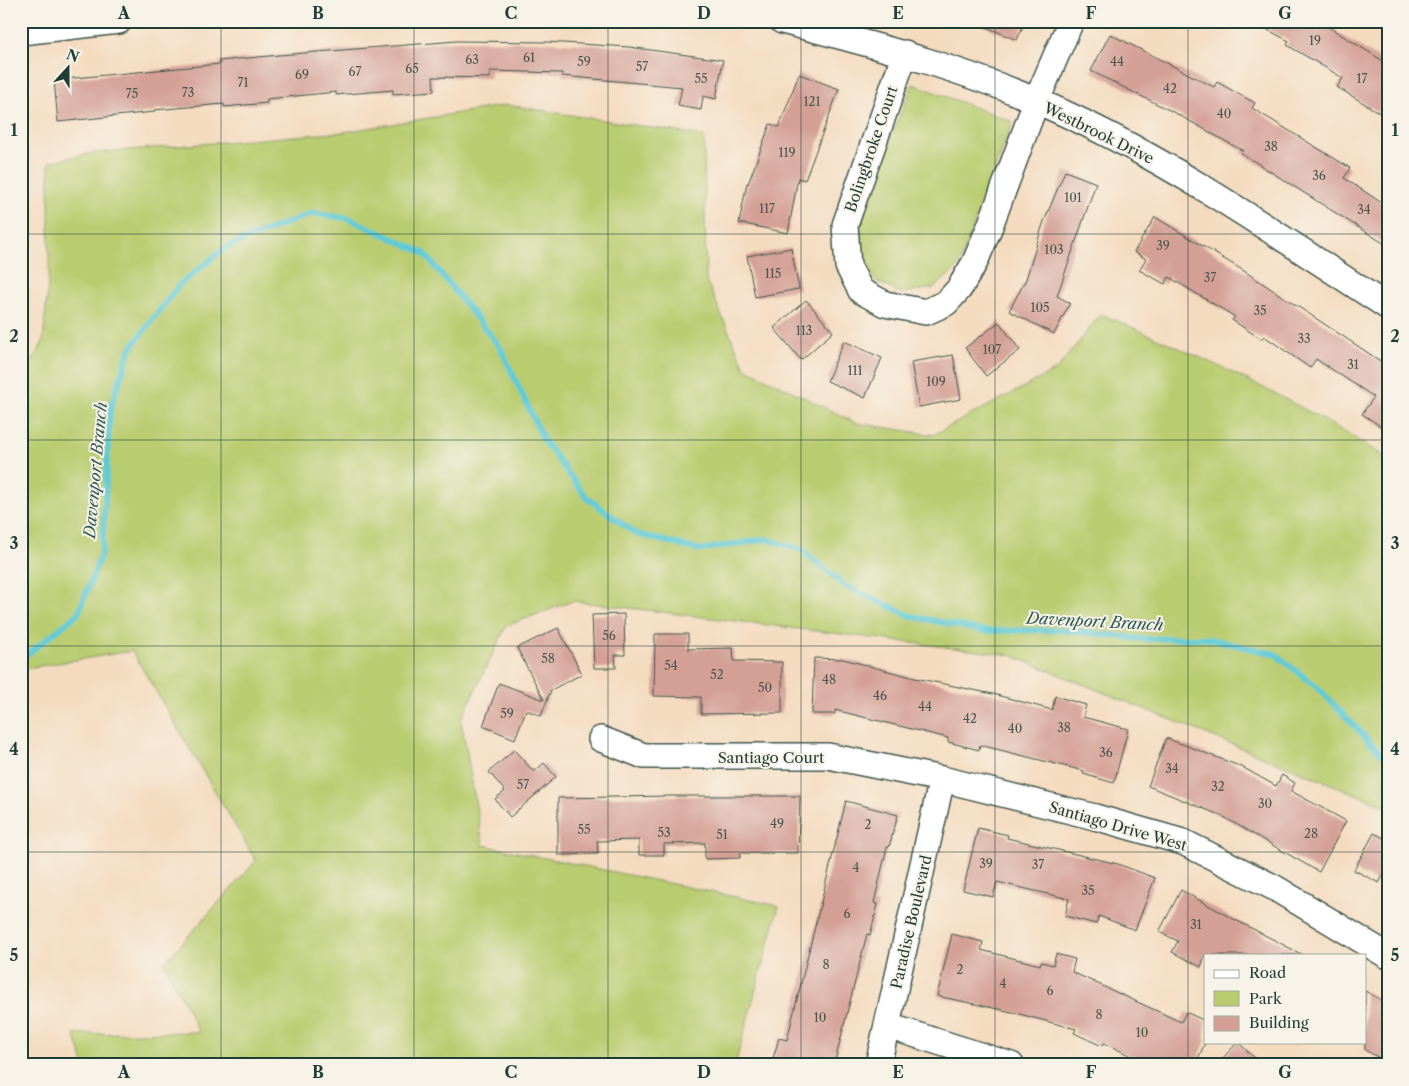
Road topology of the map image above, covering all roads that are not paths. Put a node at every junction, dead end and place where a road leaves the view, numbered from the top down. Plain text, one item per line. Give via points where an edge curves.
1 (119, 21) edge
2 (782, 21) edge
3 (1071, 21) edge
4 (21, 32) edge
5 (905, 53) junction
6 (1036, 102) junction
7 (1388, 308) edge
8 (601, 738) dead end
9 (942, 779) junction
10 (1388, 956) edge
11 (888, 1026) junction
12 (878, 1065) edge
13 (1011, 1065) edge

1 - 4 street
2 - 5 street, Westbrook Drive
3 - 6 street, Bolingbroke Court
5 - 6 street, Westbrook Drive
5 - 6 street, Bolingbroke Court via 845,225 848,266 861,291 885,304 926,312 946,302 959,289 990,226
6 - 7 street, Westbrook Drive via 1068,114 1171,168
8 - 9 street, Santiago Court via 644,756 828,756
9 - 10 street, Santiago Drive West via 1183,842 1275,888
9 - 11 street, Paradise Boulevard
11 - 12 street, Paradise Boulevard
11 - 13 street

